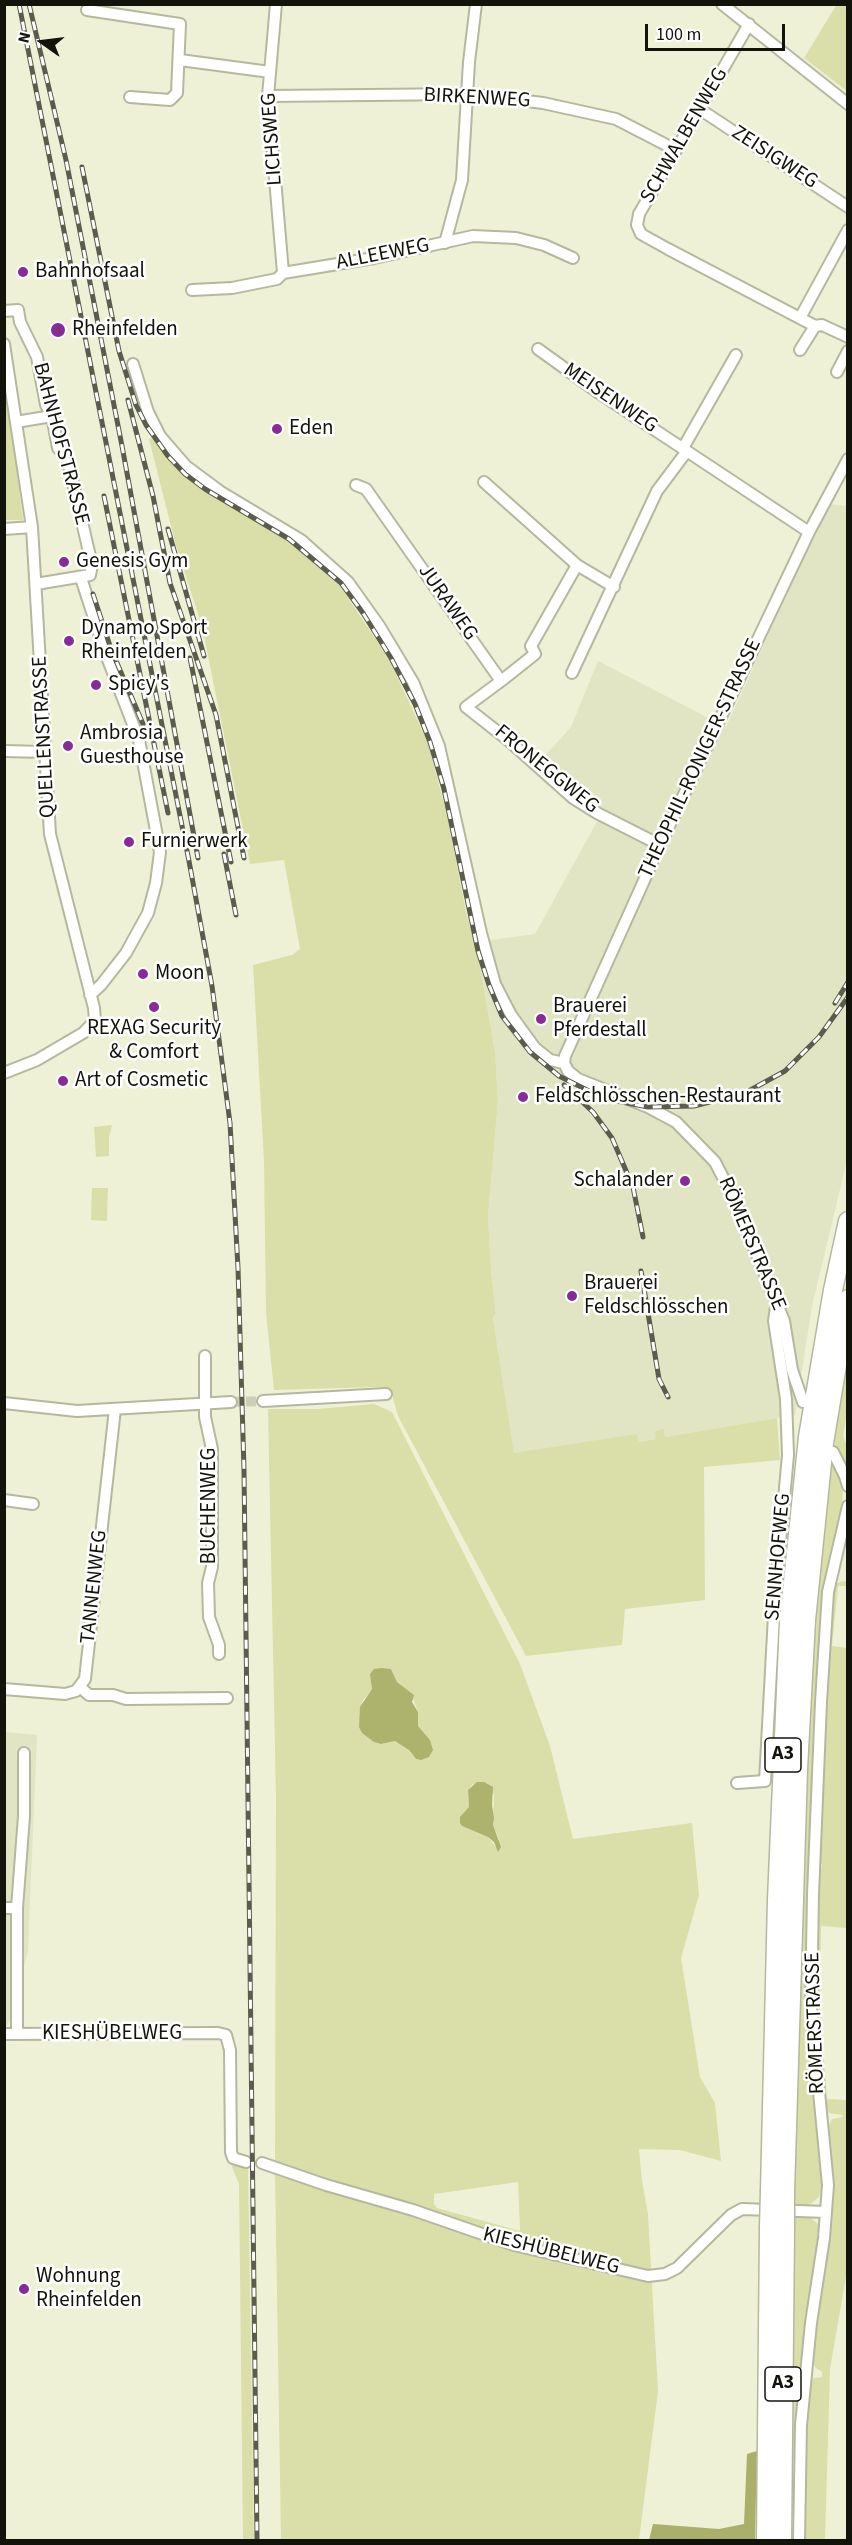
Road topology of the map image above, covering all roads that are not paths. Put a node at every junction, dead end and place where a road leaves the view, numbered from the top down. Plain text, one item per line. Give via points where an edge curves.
1 (276, 4) edge
2 (476, 4) edge
3 (722, 4) edge
4 (87, 10) dead end
5 (749, 24) junction
6 (180, 60) junction
7 (270, 72) junction
8 (469, 94) junction
9 (268, 96) junction
10 (130, 97) dead end
11 (848, 104) edge
12 (701, 110) junction
13 (676, 150) junction
14 (848, 207) edge
15 (848, 230) edge
16 (445, 243) junction
17 (573, 258) dead end
18 (283, 273) junction
19 (192, 290) dead end
20 (4, 310) edge
21 (800, 318) junction
22 (815, 326) junction
23 (848, 337) edge
24 (4, 344) edge
25 (538, 349) dead end
26 (800, 350) dead end
27 (848, 351) edge
28 (736, 355) dead end
29 (133, 364) dead end
30 (837, 372) dead end
31 (52, 416) junction
32 (16, 422) junction
33 (685, 450) junction
34 (848, 459) edge
35 (484, 482) dead end
36 (361, 487) dead end
37 (32, 527) junction
38 (4, 529) edge
39 (808, 532) junction
40 (577, 565) junction
41 (81, 578) junction
42 (36, 584) junction
43 (614, 587) junction
44 (572, 673) dead end
45 (501, 681) junction
46 (4, 752) edge
47 (44, 752) junction
48 (660, 845) junction
49 (90, 995) junction
50 (564, 1063) junction
51 (4, 1073) edge
52 (848, 1221) edge
53 (848, 1299) edge
54 (776, 1308) junction
55 (205, 1356) dead end
56 (386, 1394) dead end
57 (263, 1401) tunnel mouth
58 (205, 1402) junction
59 (231, 1402) tunnel mouth
60 (803, 1402) dead end
61 (4, 1403) edge
62 (115, 1408) junction
63 (833, 1452) dead end
64 (848, 1486) edge
65 (4, 1500) edge
66 (33, 1503) dead end
67 (848, 1506) edge
68 (219, 1654) dead end
69 (80, 1687) junction
70 (4, 1689) edge
71 (227, 1698) dead end
72 (24, 1753) dead end
73 (737, 1783) dead end
74 (4, 1908) edge
75 (17, 1908) junction
76 (4, 2034) edge
77 (17, 2034) junction
78 (246, 2162) dead end
79 (262, 2163) dead end
80 (778, 2192) junction
81 (826, 2212) junction
82 (777, 2228) junction
83 (766, 2541) edge
84 (782, 2541) edge
85 (799, 2541) edge

1 - 7 street, LICHSWEG
2 - 8 street
3 - 5 street
4 - 6 street via 180,24
5 - 11 street
5 - 12 street, SCHWALBENWEG
6 - 7 street
6 - 10 street via 177,93 170,100
7 - 9 street, LICHSWEG
8 - 9 street, BIRKENWEG
8 - 13 street, BIRKENWEG via 543,103 616,119
8 - 16 street via 462,180
9 - 18 street, LICHSWEG
12 - 13 street, SCHWALBENWEG
12 - 14 street, ZEISIGWEG
13 - 21 street, SCHWALBENWEG via 639,214 637,225 641,234
15 - 21 street
16 - 17 street, ALLEEWEG via 473,236 506,237 544,245
16 - 18 street, ALLEEWEG
18 - 19 street, ALLEEWEG via 277,279 232,288
20 - 31 street, BAHNHOFSTRASSE via 18,310 37,357 46,405
21 - 22 street, SCHWALBENWEG
22 - 23 street, SCHWALBENWEG via 822,325
22 - 26 street
24 - 32 street, QUELLENSTRASSE
25 - 33 street, MEISENWEG
27 - 30 street
28 - 33 street
29 - 50 street, RÖMERSTRASSE via 160,436 186,466 301,540 348,582 380,627 413,682 439,746 495,984 535,1048 550,1060
31 - 32 street
31 - 41 street, BAHNHOFSTRASSE via 58,447 67,457 92,565 90,575
32 - 37 street, QUELLENSTRASSE
33 - 39 street, MEISENWEG
33 - 43 street via 657,491
34 - 39 street, THEOPHIL-RONIGER-STRASSE
35 - 40 street
36 - 45 street, JURAWEG
37 - 38 street
37 - 42 street, QUELLENSTRASSE
39 - 48 street, THEOPHIL-RONIGER-STRASSE
40 - 43 street
40 - 45 street via 531,646 535,654
41 - 42 street
41 - 49 street via 139,740 159,852 148,913 126,953
42 - 47 street, QUELLENSTRASSE
43 - 44 street
45 - 48 street, FRONEGGWEG via 466,707 573,798
46 - 47 street
47 - 49 street, QUELLENSTRASSE via 50,834
48 - 50 street, THEOPHIL-RONIGER-STRASSE
49 - 51 street, QUELLENSTRASSE via 95,1021 83,1033 37,1060
50 - 54 street, RÖMERSTRASSE via 578,1079 676,1122 715,1162 735,1201
52 - 80 highway, A3 via 808,1437 789,1621 777,1900
53 - 80 highway, A3 via 824,1443 806,1620
54 - 60 street, RÖMERSTRASSE via 784,1321 792,1370
54 - 73 street, SENNHOFWEG via 774,1321 786,1399 788,1455 765,1780
55 - 58 street, BUCHENWEG
56 - 57 street
58 - 59 street
58 - 62 street
58 - 68 street, BUCHENWEG via 212,1449 208,1617
61 - 62 street via 77,1411
62 - 69 street, TANNENWEG via 85,1679
63 - 64 street
65 - 66 street
67 - 81 street, RÖMERSTRASSE via 828,1592 824,1632 813,1894 811,2009 828,2185
69 - 70 street via 65,1694
69 - 71 street via 89,1695 126,1699
72 - 75 street
74 - 75 street
75 - 77 street
76 - 77 street, KIESHÜBELWEG
77 - 78 street, KIESHÜBELWEG via 226,2036 231,2050 231,2152 233,2158
79 - 81 street, KIESHÜBELWEG via 514,2245 648,2276 677,2268 742,2209
80 - 82 highway, A3, bridge
81 - 85 street, RÖMERSTRASSE via 801,2425
82 - 83 highway, A3
82 - 84 highway, A3

